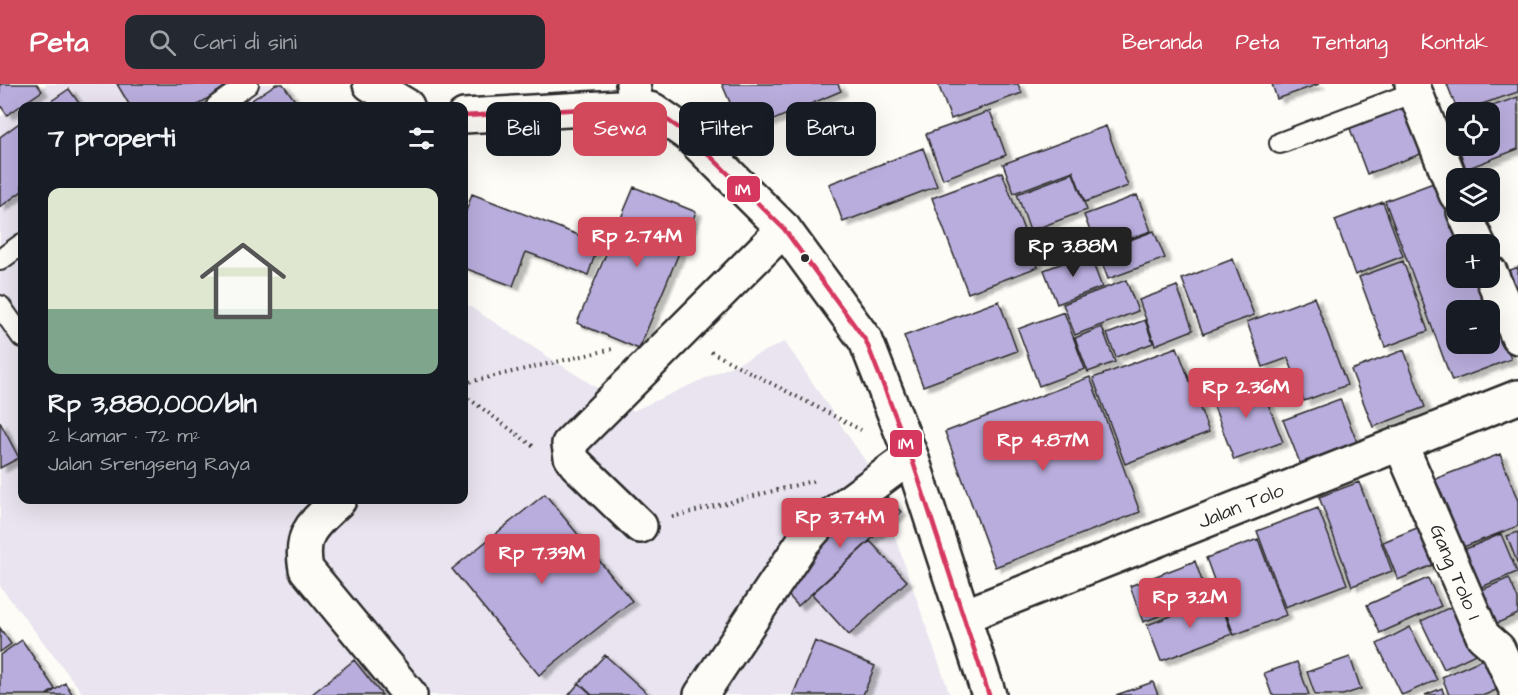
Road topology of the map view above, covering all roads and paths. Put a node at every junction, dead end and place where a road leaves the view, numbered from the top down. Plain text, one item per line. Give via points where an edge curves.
1 (248, 84) edge
2 (370, 84) edge
3 (1414, 88) edge
4 (634, 95) edge
5 (223, 102) edge
6 (400, 102) edge
7 (468, 116) edge
8 (1280, 144) dead end
9 (1446, 169) edge
10 (784, 229) junction
11 (18, 247) edge
12 (0, 260) edge
13 (1497, 288) edge
14 (0, 306) edge
15 (18, 331) edge
16 (677, 334) junction
17 (1518, 337) edge
18 (621, 347) dead end
19 (468, 382) edge
20 (468, 398) edge
21 (1518, 398) edge
22 (1400, 443) junction
23 (538, 450) dead end
24 (911, 456) junction
25 (821, 479) dead end
26 (335, 504) edge
27 (640, 526) joint
28 (964, 615) junction
29 (1518, 694) edge
30 (410, 695) edge
31 (701, 695) edge
32 (989, 695) edge

1 - 5 lane
2 - 6 street
3 - 8 lane
3 - 9 street
4 - 7 street
4 - 10 street via 688,135
10 - 16 street
10 - 24 street via 866,341
11 - 12 lane
13 - 17 street
14 - 15 lane
16 - 24 path
16 - 27 street via 569,444 576,464
18 - 19 path
20 - 23 path
21 - 22 street, Jalan Tolo
22 - 28 street, Jalan Tolo
22 - 29 street, Gang Tolo 1 via 1483,636 1498,649
24 - 28 street
24 - 31 street via 818,525 803,542
25 - 27 path
26 - 30 street via 307,531 302,550 306,569
28 - 32 street

